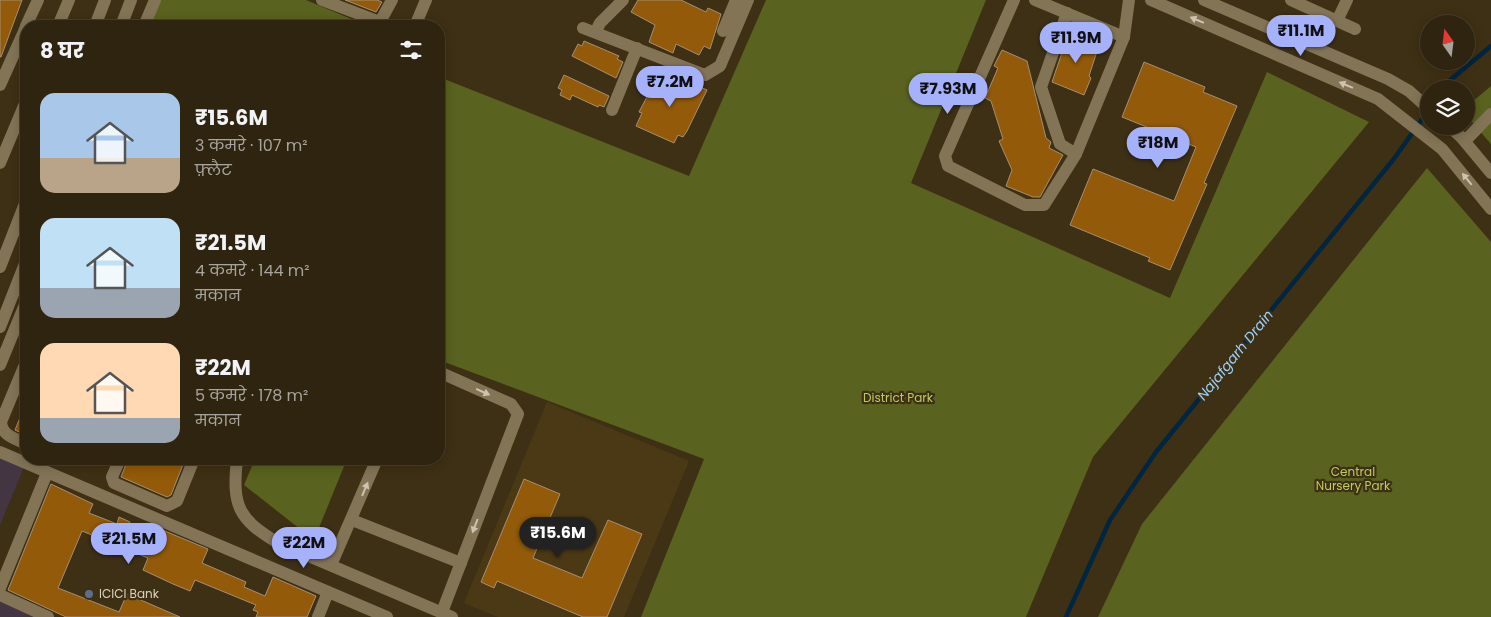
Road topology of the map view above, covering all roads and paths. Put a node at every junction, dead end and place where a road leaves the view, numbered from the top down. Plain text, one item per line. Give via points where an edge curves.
1 (38, 0) edge
2 (69, 0) edge
3 (131, 0) edge
4 (155, 0) edge
5 (322, 0) edge
6 (392, 0) edge
7 (426, 0) edge
8 (624, 0) edge
9 (736, 0) edge
10 (748, 0) edge
11 (1014, 0) edge
12 (1035, 0) edge
13 (1129, 0) edge
14 (1204, 0) edge
15 (1292, 0) edge
16 (1347, 0) edge
17 (103, 1) edge
18 (1157, 1) edge
19 (1067, 13) junction
20 (29, 20) edge
21 (61, 20) edge
22 (97, 20) edge
23 (123, 20) edge
24 (147, 20) edge
25 (375, 20) edge
26 (381, 20) edge
27 (418, 20) edge
28 (1337, 21) junction
29 (583, 28) dead end
30 (1355, 29) dead end
31 (596, 31) junction
32 (722, 31) dead end
33 (1124, 37) junction
34 (20, 40) edge
35 (637, 48) junction
36 (0, 85) edge
37 (1420, 100) edge
38 (612, 110) dead end
39 (20, 115) edge
40 (1489, 120) edge
41 (1459, 135) edge
42 (1463, 139) junction
43 (1076, 154) junction
44 (0, 163) edge
45 (1491, 173) edge
46 (1491, 209) edge
47 (20, 216) edge
48 (0, 267) edge
49 (20, 290) edge
50 (8, 308) junction
51 (20, 309) edge
52 (20, 320) edge
53 (0, 326) edge
54 (0, 365) edge
55 (445, 375) edge
56 (20, 376) edge
57 (20, 441) edge
58 (0, 452) edge
59 (20, 461) edge
60 (29, 465) edge
61 (117, 465) edge
62 (192, 465) edge
63 (234, 465) edge
64 (375, 465) edge
65 (47, 473) junction
66 (352, 520) junction
67 (461, 563) junction
68 (331, 565) junction
69 (0, 588) edge
70 (328, 592) junction
71 (0, 595) edge
72 (447, 615) edge
73 (48, 617) edge
74 (318, 617) edge
75 (387, 617) edge

1 - 20 street
2 - 21 street
3 - 23 street
4 - 24 street
5 - 25 street
6 - 26 street
7 - 27 street
8 - 31 street
9 - 32 street
10 - 35 street via 720,66 713,72 705,75 694,72
11 - 43 street via 945,156 946,162 948,166 1025,205 1044,205
12 - 19 street
13 - 33 street
14 - 37 street via 1388,79
15 - 28 street
16 - 28 street
17 - 22 street
46 -> 18 street via 1442,149 1378,99
19 - 33 street
19 - 43 street via 1041,87 1060,144
28 - 30 street
29 - 31 street
31 - 35 street
33 - 43 street
34 - 36 street
35 - 38 street
39 - 44 street
40 - 42 street
41 - 42 street
42 - 45 street
47 - 48 street
49 - 50 street
50 - 51 street
50 - 53 street
52 - 54 street
55 -> 67 street via 511,404 518,414
56 - 57 street via 1,422 6,435
58 - 59 street
60 - 65 street
61 - 62 street via 112,477 114,483 167,506 177,501
63 - 68 street via 239,508 254,528 278,543
66 -> 64 street
65 - 69 street
65 - 70 street
66 - 67 street
66 - 68 street
67 - 72 street
68 - 72 street
70 - 74 street
70 - 75 street
71 - 73 street

